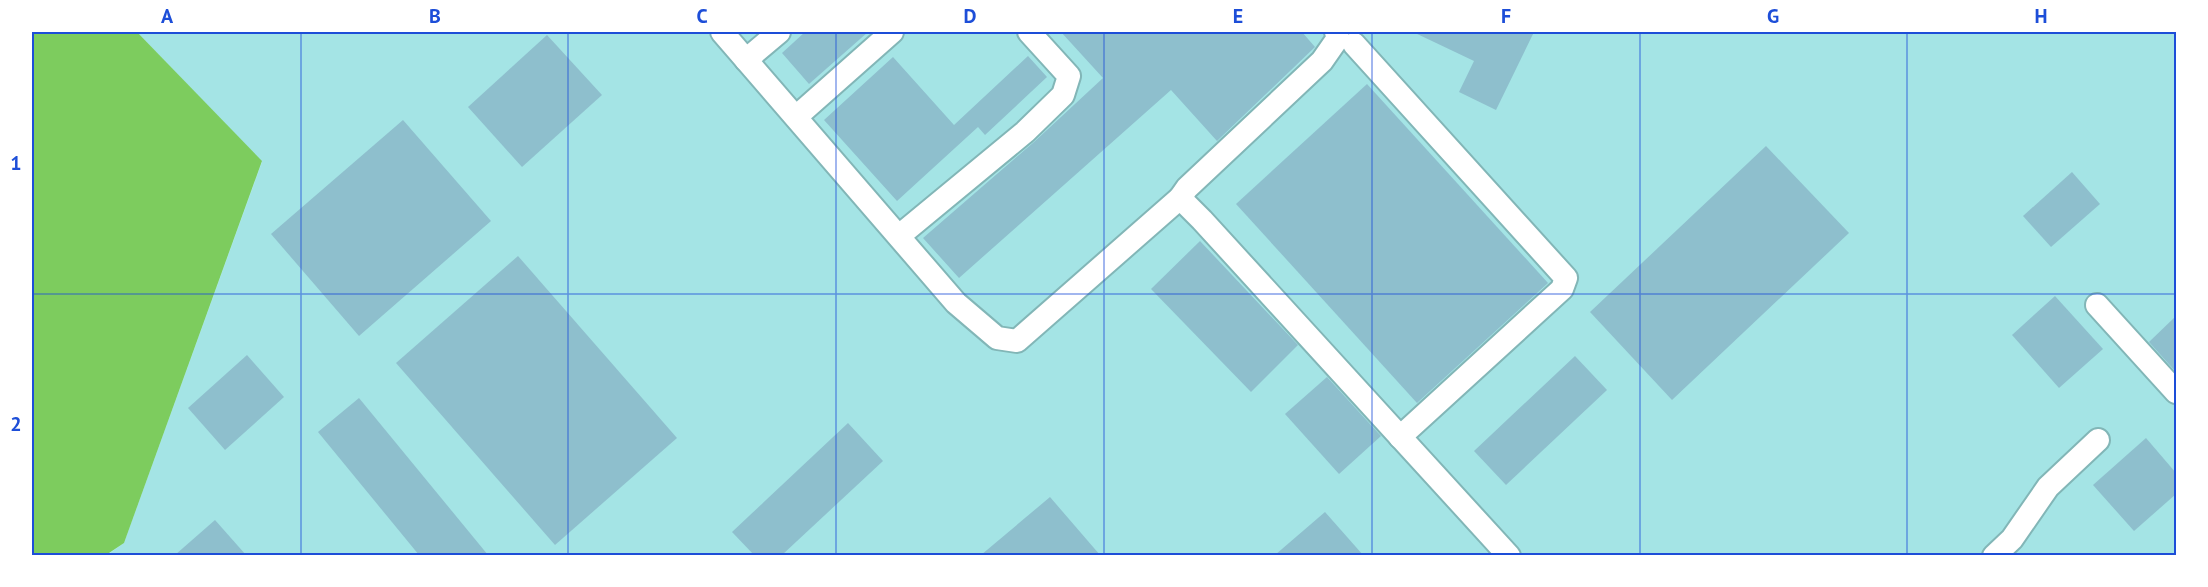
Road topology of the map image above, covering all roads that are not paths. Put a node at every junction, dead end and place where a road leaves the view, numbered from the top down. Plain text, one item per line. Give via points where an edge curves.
1 (722, 32) edge
2 (779, 32) edge
3 (892, 32) edge
4 (1029, 32) edge
5 (1345, 38) edge
6 (746, 60) junction
7 (796, 117) junction
8 (1180, 198) junction
9 (899, 236) junction
10 (2097, 305) dead end
11 (2176, 392) edge
12 (1400, 436) junction
13 (2098, 440) dead end
14 (1509, 555) edge
15 (1994, 555) edge

1 - 6 lane
2 - 6 lane
3 - 7 lane
4 - 9 lane via 1069,76 1063,95 1025,132
5 - 8 lane via 1338,38 1322,61
5 - 12 lane via 1566,278 1562,289
6 - 7 lane
7 - 9 lane
8 - 9 lane via 1017,341 998,338 956,303
8 - 12 lane
10 - 11 lane
12 - 14 lane
13 - 15 lane via 2048,487 2012,539

